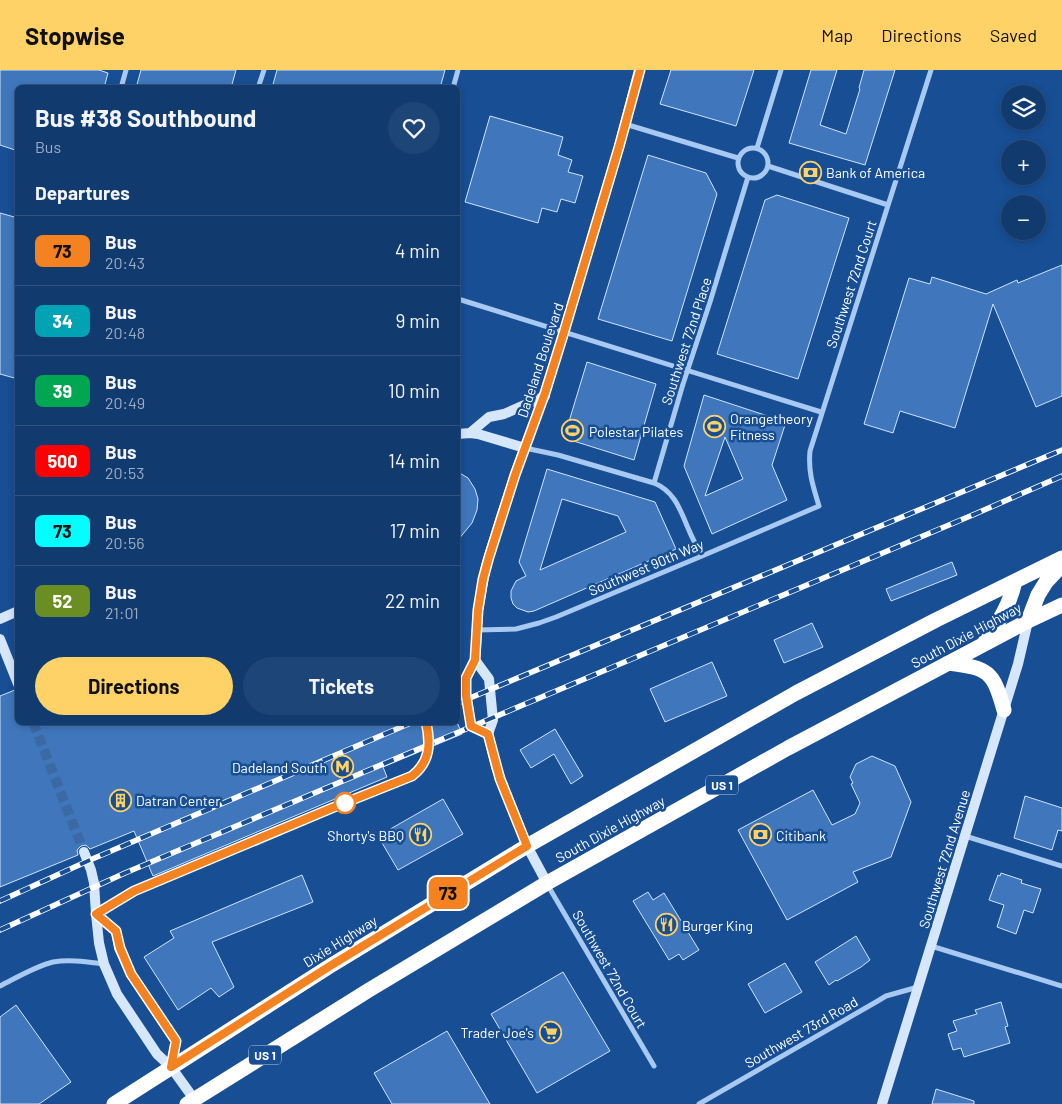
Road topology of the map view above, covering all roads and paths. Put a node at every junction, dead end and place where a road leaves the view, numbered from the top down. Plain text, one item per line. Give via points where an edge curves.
1 (126, 70) edge
2 (264, 70) edge
3 (458, 70) edge
4 (640, 70) edge
5 (781, 70) edge
6 (930, 70) edge
7 (122, 85) edge
8 (259, 85) edge
9 (454, 85) edge
10 (625, 124) junction
11 (757, 148) junction
12 (738, 158) junction
13 (768, 166) junction
14 (748, 177) junction
15 (888, 205) junction
16 (460, 300) edge
17 (564, 332) junction
18 (688, 370) junction
19 (544, 396) junction
20 (821, 412) junction
21 (470, 433) junction
22 (460, 434) edge
23 (525, 448) junction
24 (654, 483) junction
25 (819, 506) joint
26 (702, 556) junction
27 (1062, 558) edge
28 (1062, 565) edge
29 (1015, 581) junction
30 (1062, 605) edge
31 (15, 612) edge
32 (0, 619) edge
33 (1028, 621) junction
34 (477, 630) junction
35 (0, 639) edge
36 (982, 646) junction
37 (475, 660) junction
38 (948, 663) junction
39 (15, 676) edge
40 (1004, 710) junction
41 (488, 734) junction
42 (964, 836) junction
43 (527, 846) junction
44 (84, 852) tunnel mouth
45 (1062, 866) edge
46 (547, 884) junction
47 (96, 914) junction
48 (931, 946) junction
49 (104, 964) junction
50 (0, 986) edge
51 (918, 986) junction
52 (1062, 986) edge
53 (654, 1066) dead end
54 (171, 1067) junction
55 (190, 1102) edge
56 (114, 1104) edge
57 (699, 1104) edge
58 (882, 1104) edge

1 - 7 street
2 - 8 street
3 - 9 street
4 - 10 street, Dadeland Boulevard
5 - 11 street
6 - 15 street, Southwest 72nd Court
10 - 12 street
10 - 17 street, Dadeland Boulevard
11 - 12 street via 747,148
11 - 13 street via 767,157
12 - 14 street via 738,168
13 - 14 street via 758,177
13 - 15 street
14 - 18 street, Southwest 72nd Place
15 - 20 street, Southwest 72nd Court
16 - 17 street
17 - 18 street
17 - 19 street, Dadeland Boulevard
18 - 20 street
18 - 24 street, Southwest 72nd Place
19 - 21 street via 504,414 489,417
19 - 23 street, Dadeland Boulevard
20 - 25 street, Southwest 72nd Court via 809,464
21 - 22 street
21 - 23 street
23 - 24 street
23 - 34 street, Dadeland Boulevard via 489,557 479,601
24 - 26 street via 673,497
25 - 26 street, Southwest 90th Way
26 - 34 street, Southwest 90th Way via 539,623 516,629
27 - 29 highway, South Dixie Highway
28 - 33 highway via 1038,595
29 - 36 highway via 1006,610
29 - 43 highway, South Dixie Highway via 796,693
30 - 33 highway, South Dixie Highway / US 1
31 - 32 street
33 - 36 highway, South Dixie Highway / US 1
33 - 40 street, Southwest 72nd Avenue
34 - 37 street, Dadeland Boulevard
35 - 39 street
36 - 38 highway, South Dixie Highway / US 1
37 - 41 street via 489,679 493,720
37 - 41 street, Dadeland Boulevard via 466,678 468,714 471,726
38 - 40 highway via 970,665 989,674 999,691
38 - 46 highway, South Dixie Highway / US 1 via 788,748
40 - 42 street, Southwest 72nd Avenue
41 - 43 street via 500,779
42 - 45 street
42 - 48 street, Southwest 72nd Avenue
43 - 46 street
43 - 54 highway, Dixie Highway
44 - 47 street via 94,883
46 - 53 street, Southwest 72nd Court
46 - 55 highway, South Dixie Highway / US 1
47 - 49 street
47 - 54 street via 116,931 131,974 176,1041
48 - 51 street, Southwest 72nd Avenue
48 - 52 street
49 - 50 street via 53,962
49 - 54 street via 117,994 157,1054
51 - 57 street, Southwest 73rd Road via 886,996
51 - 58 street, Southwest 72nd Avenue
54 - 55 street
54 - 56 highway

